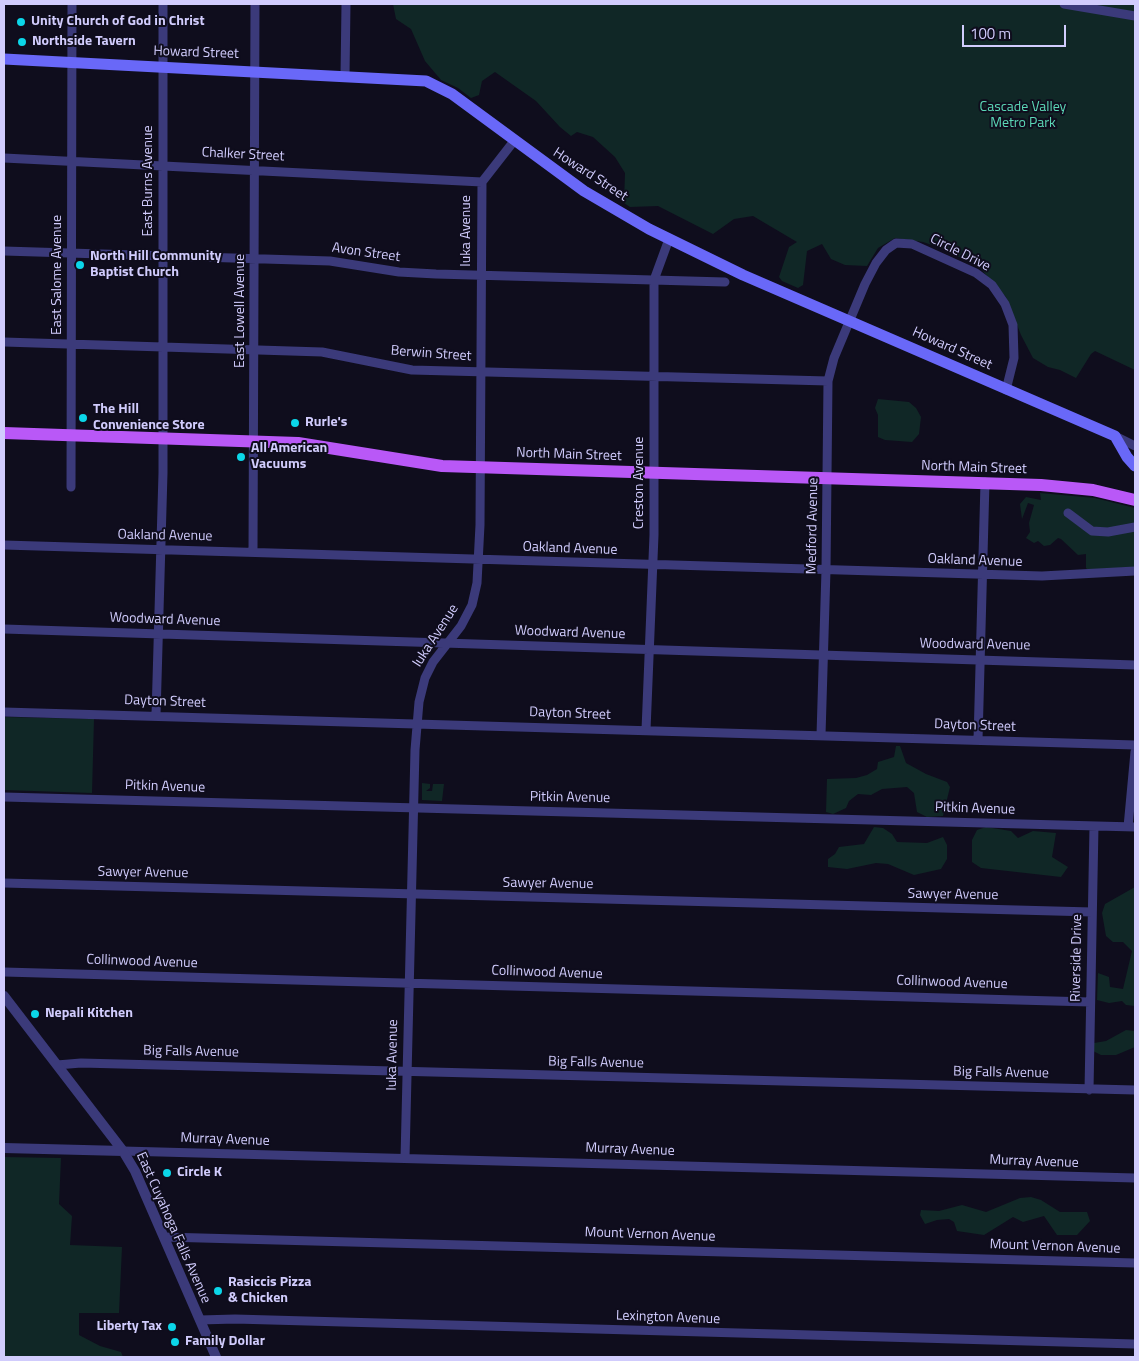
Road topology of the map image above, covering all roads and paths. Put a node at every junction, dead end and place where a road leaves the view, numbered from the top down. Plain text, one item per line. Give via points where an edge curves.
1 (72, 4) edge
2 (163, 4) edge
3 (255, 4) edge
4 (346, 4) edge
5 (1064, 4) edge
6 (1135, 16) edge
7 (4, 59) edge
8 (72, 62) junction
9 (163, 67) junction
10 (255, 71) junction
11 (345, 76) junction
12 (514, 141) junction
13 (4, 158) edge
14 (72, 162) junction
15 (163, 165) junction
16 (255, 169) junction
17 (482, 182) junction
18 (669, 239) junction
19 (4, 251) edge
20 (72, 252) junction
21 (164, 255) junction
22 (254, 258) junction
23 (481, 275) junction
24 (654, 280) junction
25 (725, 282) dead end
26 (851, 321) junction
27 (4, 342) edge
28 (72, 344) junction
29 (163, 347) junction
30 (255, 349) junction
31 (481, 371) junction
32 (654, 377) junction
33 (828, 381) junction
34 (1006, 390) junction
35 (4, 433) edge
36 (73, 435) junction
37 (1115, 436) junction
38 (163, 438) junction
39 (254, 440) junction
40 (1135, 446) edge
41 (1135, 466) edge
42 (480, 468) junction
43 (654, 473) junction
44 (827, 478) junction
45 (986, 482) junction
46 (72, 487) dead end
47 (1135, 500) edge
48 (1068, 513) dead end
49 (1135, 527) edge
50 (4, 545) edge
51 (161, 549) junction
52 (253, 551) junction
53 (479, 560) junction
54 (653, 565) junction
55 (826, 570) junction
56 (1135, 571) edge
57 (983, 574) junction
58 (4, 629) edge
59 (158, 634) junction
60 (447, 644) junction
61 (650, 650) junction
62 (824, 654) junction
63 (981, 659) junction
64 (1135, 665) edge
65 (4, 712) edge
66 (156, 715) junction
67 (416, 724) junction
68 (646, 730) junction
69 (820, 735) junction
70 (978, 740) junction
71 (1135, 745) edge
72 (1135, 752) edge
73 (4, 797) edge
74 (414, 808) junction
75 (1094, 826) junction
76 (1131, 827) edge
77 (4, 883) edge
78 (411, 894) junction
79 (1092, 912) junction
80 (4, 972) edge
81 (410, 983) junction
82 (4, 996) edge
83 (1090, 1002) junction
84 (57, 1065) junction
85 (407, 1071) junction
86 (1089, 1090) junction
87 (1135, 1090) edge
88 (4, 1148) edge
89 (123, 1151) junction
90 (405, 1158) junction
91 (1135, 1178) edge
92 (164, 1236) junction
93 (1135, 1263) edge
94 (200, 1320) junction
95 (1135, 1344) edge
96 (216, 1357) edge

1 - 8 street, East Salome Avenue
2 - 9 street, East Burns Avenue
3 - 10 street, East Lowell Avenue
4 - 11 street
5 - 6 street
7 - 8 main road, Howard Street
8 - 9 main road, Howard Street
8 - 14 street, East Salome Avenue
9 - 10 main road, Howard Street
9 - 15 street, East Burns Avenue
10 - 11 main road, Howard Street
10 - 16 street, East Lowell Avenue
11 - 12 main road, Howard Street via 421,80 436,85
12 - 17 street, Iuka Avenue
12 - 18 main road, Howard Street via 584,191
13 - 14 street, Chalker Street
14 - 15 street, Chalker Street
14 - 20 street, East Salome Avenue
15 - 16 street, Chalker Street
15 - 21 street, East Burns Avenue
16 - 17 street, Chalker Street
16 - 22 street, East Lowell Avenue
17 - 23 street, Iuka Avenue
18 - 24 street, Creston Avenue
18 - 26 main road, Howard Street
19 - 20 street, Avon Street
20 - 21 street, Avon Street
20 - 28 street, East Salome Avenue
21 - 22 street, Avon Street
21 - 29 street, East Burns Avenue
22 - 23 street, Avon Street via 330,261 399,272
22 - 30 street, East Lowell Avenue
23 - 24 street, Avon Street
23 - 31 street, Iuka Avenue
24 - 25 street, Avon Street
24 - 32 street, Creston Avenue
26 - 33 street, Medford Avenue via 834,358
26 - 34 main road, Howard Street
26 - 34 street, Circle Drive via 876,262 891,245 905,242 950,260 986,280 1008,309 1013,326 1014,358
27 - 28 street, Berwin Street
28 - 29 street, Berwin Street
28 - 36 street, East Salome Avenue
29 - 30 street, Berwin Street
29 - 38 street, East Burns Avenue
30 - 31 street, Berwin Street via 332,353 402,369
30 - 39 street, East Lowell Avenue
31 - 32 street, Berwin Street
31 - 42 street, Iuka Avenue
32 - 33 street, Berwin Street
32 - 43 street, Creston Avenue
33 - 44 street, Medford Avenue
34 - 37 main road, Howard Street
35 - 36 main road, North Main Street
36 - 38 main road, North Main Street
36 - 46 street, East Salome Avenue
37 - 40 street, Howard Street
37 - 41 main road
38 - 39 main road, North Main Street
38 - 51 street, East Burns Avenue
39 - 42 main road, North Main Street via 314,444 426,465
39 - 52 street, East Lowell Avenue
42 - 43 main road, North Main Street
42 - 53 street, Iuka Avenue
43 - 44 main road, North Main Street
43 - 54 street, Creston Avenue
44 - 45 main road, North Main Street
44 - 55 street, Medford Avenue
45 - 47 main road, North Main Street via 1072,488
45 - 57 street
48 - 49 street via 1092,531
50 - 51 street, Oakland Avenue
51 - 52 street, Oakland Avenue
51 - 59 street, East Burns Avenue
52 - 53 street, Oakland Avenue
53 - 54 street, Oakland Avenue
53 - 60 street, Iuka Avenue via 472,605
54 - 55 street, Oakland Avenue
54 - 61 street, Creston Avenue
55 - 57 street, Oakland Avenue
55 - 62 street, Medford Avenue
56 - 57 street, Oakland Avenue via 1064,576
57 - 63 street
58 - 59 street, Woodward Avenue
59 - 60 street, Woodward Avenue
59 - 66 street, East Burns Avenue
60 - 61 street, Woodward Avenue
60 - 67 street, Iuka Avenue via 425,678
61 - 62 street, Woodward Avenue
61 - 68 street, Creston Avenue
62 - 63 street, Woodward Avenue
62 - 69 street, Medford Avenue
63 - 64 street, Woodward Avenue
63 - 70 street
65 - 66 street, Dayton Street
66 - 67 street, Dayton Street
67 - 68 street, Dayton Street
67 - 74 street, Iuka Avenue
68 - 69 street, Dayton Street
69 - 70 street, Dayton Street
70 - 71 street, Dayton Street
72 - 76 street
73 - 74 street, Pitkin Avenue
74 - 75 street, Pitkin Avenue
74 - 78 street, Iuka Avenue
75 - 76 street, Pitkin Avenue
75 - 79 street, Riverside Drive
77 - 78 street, Sawyer Avenue
78 - 79 street, Sawyer Avenue
78 - 81 street, Iuka Avenue
79 - 83 street, Riverside Drive
80 - 81 street, Collinwood Avenue
81 - 83 street, Collinwood Avenue
81 - 85 street, Iuka Avenue
82 - 84 street, East Cuyahoga Falls Avenue
83 - 86 street, Riverside Drive
84 - 85 street, Big Falls Avenue
84 - 89 street, East Cuyahoga Falls Avenue
85 - 86 street, Big Falls Avenue
85 - 90 street, Iuka Avenue
86 - 87 street, Big Falls Avenue
88 - 89 street
89 - 90 street, Murray Avenue
89 - 92 street, East Cuyahoga Falls Avenue
90 - 91 street, Murray Avenue
92 - 93 street, Mount Vernon Avenue
92 - 94 street, East Cuyahoga Falls Avenue
94 - 95 street, Lexington Avenue
94 - 96 street, East Cuyahoga Falls Avenue

